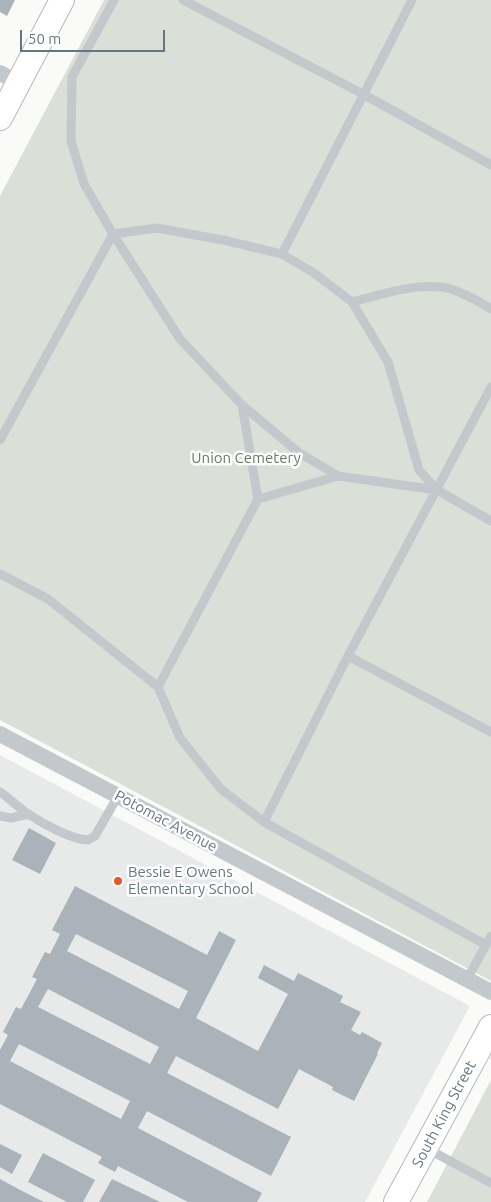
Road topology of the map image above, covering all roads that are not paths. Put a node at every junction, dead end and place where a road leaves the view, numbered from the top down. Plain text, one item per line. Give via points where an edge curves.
1 (62, 0) edge
2 (114, 0) edge
3 (183, 0) edge
4 (412, 0) edge
5 (9, 78) edge
6 (363, 94) junction
7 (0, 118) edge
8 (491, 165) edge
9 (113, 234) junction
10 (282, 254) junction
11 (352, 302) junction
12 (491, 308) edge
13 (491, 387) edge
14 (242, 405) junction
15 (0, 440) edge
16 (338, 476) junction
17 (436, 490) junction
18 (258, 499) junction
19 (491, 521) edge
20 (0, 574) edge
21 (348, 656) junction
22 (158, 687) junction
23 (491, 732) edge
24 (0, 734) edge
25 (0, 792) edge
26 (118, 796) junction
27 (28, 814) junction
28 (0, 816) edge
29 (264, 822) junction
30 (491, 936) edge
31 (486, 945) junction
32 (467, 979) junction
33 (491, 992) edge
34 (491, 1027) edge
35 (426, 1148) junction
36 (491, 1183) edge
37 (396, 1202) edge

1 - 5 street
2 - 9 lane via 72,77 71,132 84,184
3 - 6 lane
4 - 6 lane
5 - 7 street
6 - 8 lane
6 - 10 lane
9 - 10 lane via 157,228
9 - 14 lane via 180,339
9 - 15 lane
10 - 11 lane
11 - 12 lane via 412,288 442,287
11 - 17 lane via 388,362 419,470
13 - 17 lane
14 - 16 lane via 298,452
14 - 18 lane
16 - 17 lane
16 - 18 lane
17 - 19 lane
17 - 21 lane
18 - 22 lane
20 - 22 lane via 48,599
21 - 23 lane
21 - 29 lane
22 - 29 lane via 180,738 221,789
24 - 26 street, Potomac Avenue
25 - 27 lane
26 - 27 lane via 95,836 88,840 69,836
26 - 32 street, Potomac Avenue
27 - 28 lane via 11,818
29 - 31 lane
30 - 31 lane
31 - 32 lane
32 - 33 street, Potomac Avenue
34 - 35 street, South King Street
35 - 36 lane
35 - 37 street, South King Street

